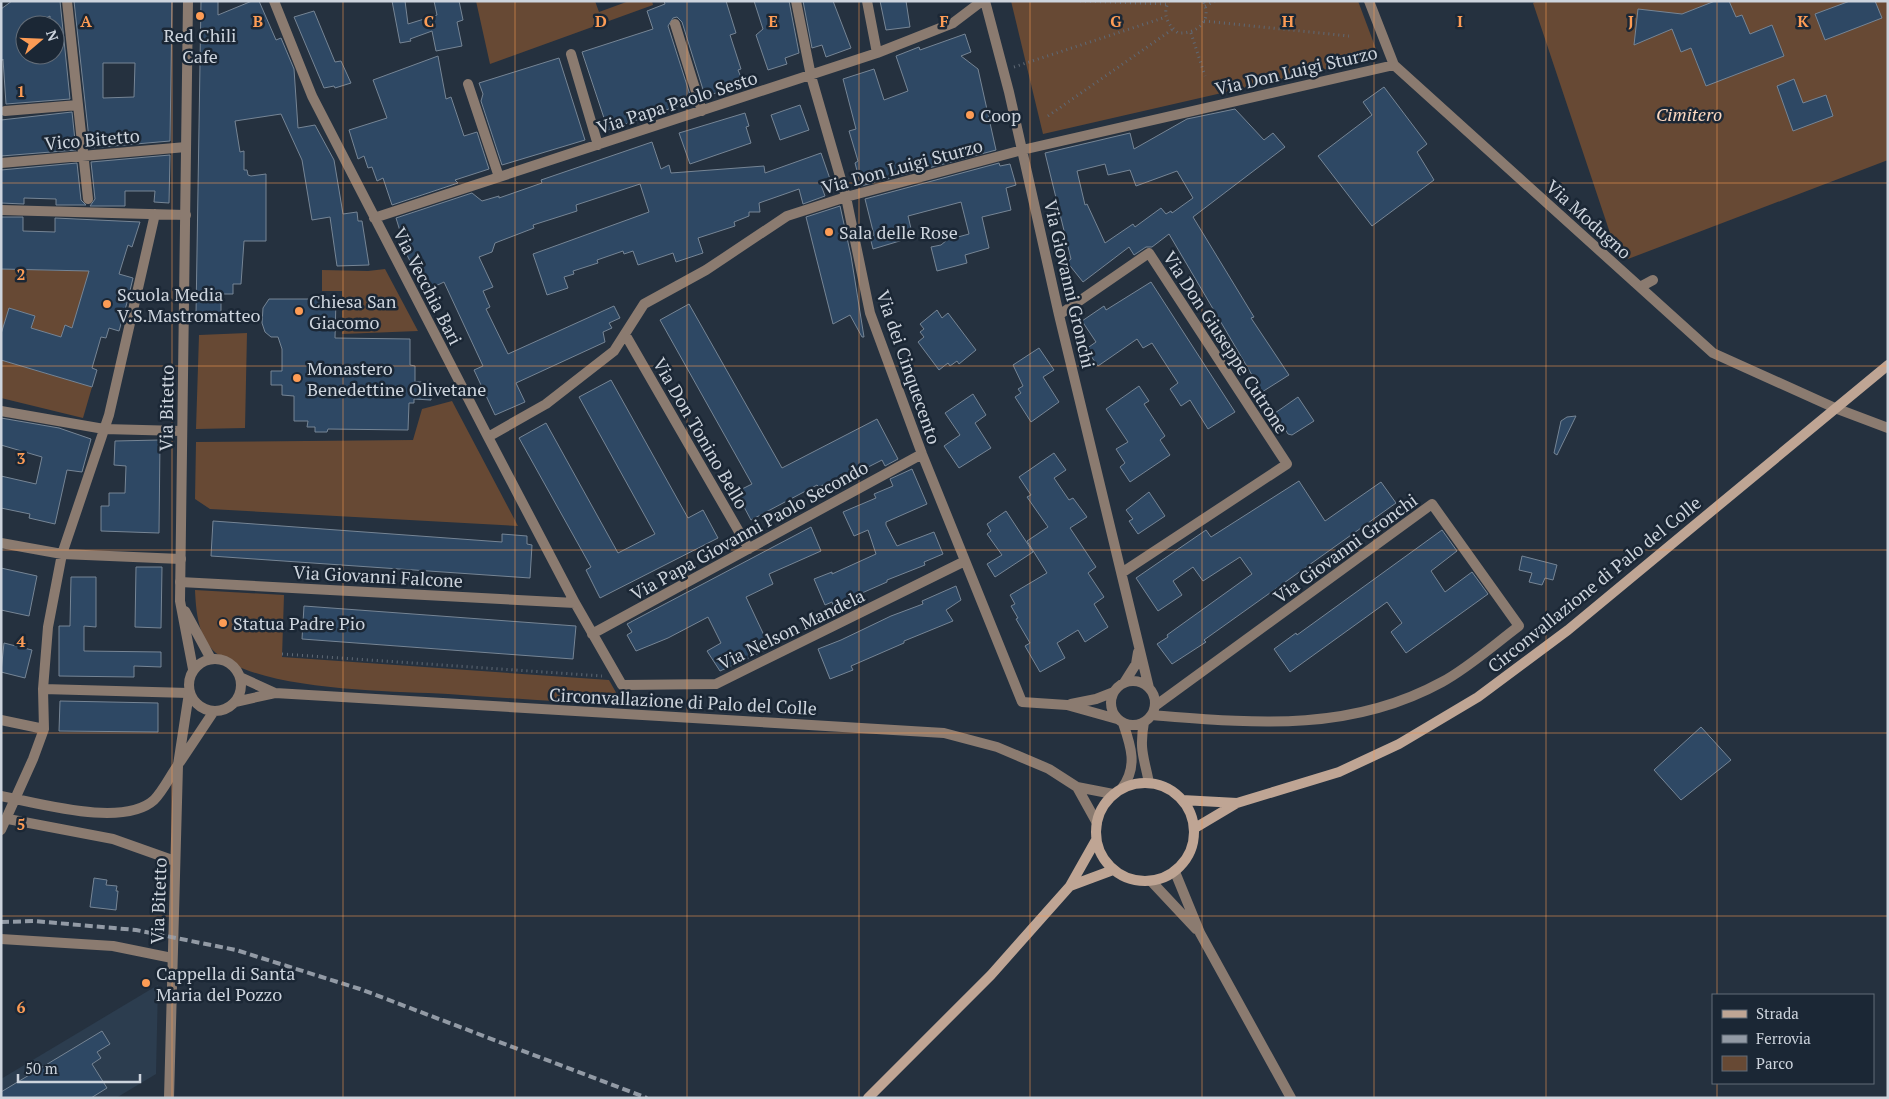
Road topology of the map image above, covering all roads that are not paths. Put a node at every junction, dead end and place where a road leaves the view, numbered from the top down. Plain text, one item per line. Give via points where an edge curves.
1 (67, 1) edge
2 (188, 1) edge
3 (274, 1) edge
4 (796, 1) edge
5 (867, 1) edge
6 (984, 1) edge
7 (1369, 1) edge
8 (675, 24) dead end
9 (877, 53) junction
10 (571, 54) dead end
11 (1394, 64) junction
12 (811, 76) junction
13 (468, 84) dead end
14 (78, 105) junction
15 (6, 111) dead end
16 (702, 112) junction
17 (598, 145) junction
18 (186, 147) junction
19 (1022, 150) junction
20 (84, 157) junction
21 (1, 163) edge
22 (499, 177) junction
23 (846, 197) junction
24 (88, 199) dead end
25 (1, 210) edge
26 (155, 214) junction
27 (186, 215) junction
28 (374, 218) junction
29 (1653, 280) dead end
30 (1640, 287) junction
31 (1059, 315) junction
32 (625, 334) junction
33 (1888, 365) edge
34 (1835, 408) junction
35 (1, 411) edge
36 (1888, 428) edge
37 (104, 429) junction
38 (181, 431) junction
39 (488, 437) junction
40 (922, 454) junction
41 (1, 543) edge
42 (749, 549) junction
43 (62, 554) junction
44 (181, 559) junction
45 (965, 561) junction
46 (1122, 572) junction
47 (180, 582) junction
48 (180, 601) junction
49 (575, 603) junction
50 (592, 634) junction
51 (1138, 649) junction
52 (211, 659) junction
53 (193, 669) junction
54 (240, 677) junction
55 (619, 681) joint
56 (1124, 683) junction
57 (1149, 688) junction
58 (43, 689) junction
59 (1114, 692) junction
60 (275, 693) junction
61 (189, 694) junction
62 (235, 702) junction
63 (1068, 705) junction
64 (1153, 710) junction
65 (214, 711) junction
66 (1, 720) edge
67 (1120, 721) junction
68 (1144, 722) junction
69 (44, 729) junction
70 (178, 765) junction
71 (1149, 783) junction
72 (1077, 786) junction
73 (1118, 791) junction
74 (1, 796) edge
75 (17, 799) junction
76 (1182, 800) junction
77 (1236, 803) junction
78 (8, 819) junction
79 (1096, 823) junction
80 (1194, 828) junction
81 (1, 830) edge
82 (1096, 840) junction
83 (175, 861) junction
84 (1113, 870) junction
85 (1175, 872) junction
86 (1151, 882) junction
87 (1070, 886) junction
88 (1200, 933) junction
89 (1, 939) edge
90 (172, 958) junction
91 (169, 1098) edge
92 (868, 1098) edge
93 (1291, 1098) edge

1 - 14 street
2 - 18 street, Via Bitetto
3 - 28 street, Via Vecchia Bari via 312,96
4 - 12 street, Via dei Cinquecento
5 - 9 street
6 - 9 street, Via Papa Paolo Sesto via 952,23
6 - 19 street, Via Giovanni Gronchi
7 - 11 street, Via Modugno
8 - 16 street
9 - 12 street, Via Papa Paolo Sesto
10 - 17 street
11 - 19 street, Via Don Luigi Sturzo
11 - 30 street, Via Modugno
12 - 16 street, Via Papa Paolo Sesto
12 - 23 street, Via dei Cinquecento
13 - 22 street
14 - 15 street
14 - 20 street
16 - 17 street, Via Papa Paolo Sesto
17 - 22 street, Via Papa Paolo Sesto
18 - 20 street, Vico Bitetto
18 - 27 street, Via Bitetto
19 - 23 street, Via Don Luigi Sturzo
19 - 31 street, Via Giovanni Gronchi
20 - 21 street, Vico Bitetto
20 - 24 street
22 - 28 street, Via Papa Paolo Sesto
23 - 32 street, Via Don Luigi Sturzo via 787,216 706,270 644,304
23 - 40 street, Via dei Cinquecento via 870,314
25 - 26 street
26 - 27 street
26 - 37 street
27 - 38 street, Via Bitetto
28 - 39 street, Via Vecchia Bari
29 - 30 street
30 - 34 street, Via Modugno via 1713,353
31 - 46 street, Via Giovanni Gronchi
31 - 46 street, Via Don Giuseppe Cutrone via 1149,253 1287,464
32 - 39 street, Via Don Luigi Sturzo via 614,351 546,404
32 - 42 street, Via Don Tonino Bello
33 - 34 main road, Circonvallazione di Palo del Colle
34 - 36 street, Via Modugno
34 - 77 main road, Circonvallazione di Palo del Colle via 1568,630 1478,697 1399,744 1339,772
35 - 37 street
37 - 38 street
37 - 43 street
38 - 44 street, Via Bitetto
39 - 49 street, Via Vecchia Bari
40 - 42 street, Via Papa Giovanni Paolo Secondo
40 - 45 street, Via dei Cinquecento
41 - 43 street
42 - 50 street, Via Papa Giovanni Paolo Secondo
43 - 44 street
43 - 58 street via 48,627
44 - 47 street, Via Bitetto
45 - 55 street, Via Nelson Mandela via 716,684
45 - 63 street, Via dei Cinquecento via 1022,702
46 - 51 street, Via Giovanni Gronchi
47 - 48 street, Via Bitetto
47 - 49 street, Via Giovanni Falcone
48 - 52 street
48 - 53 street, Via Bitetto
49 - 50 street, Via Vecchia Bari
50 - 55 street, Via Vecchia Bari
51 - 56 street via 1136,664
51 - 57 street, Via Giovanni Gronchi
52 - 53 street
52 - 54 street via 225,660
53 - 61 street
54 - 60 street
54 - 62 street via 240,691
56 - 57 street via 1138,682
56 - 59 street
57 - 64 street, Via Giovanni Gronchi via 1154,696
58 - 61 street
58 - 69 street
59 - 63 street
59 - 67 street via 1111,706
60 - 62 street
60 - 72 street, Circonvallazione di Palo del Colle via 944,733 997,747 1049,769
61 - 65 street via 200,707
61 - 70 street, Via Bitetto
62 - 65 street via 224,710
63 - 67 street
64 - 64 street, Via Giovanni Gronchi via 1276,722 1309,722 1366,712 1443,682 1519,626 1432,504
64 - 68 street, Via Giovanni Gronchi
65 - 70 street
66 - 69 street
67 - 68 street via 1130,725
67 - 73 street via 1132,758 1131,777
68 - 71 street via 1141,750
69 - 75 street
70 - 75 street via 153,800 128,813 100,814
70 - 83 street, Via Bitetto
71 - 73 main road
71 - 76 main road via 1173,791
72 - 73 street
72 - 79 street
73 - 79 main road via 1100,812
74 - 75 street
75 - 78 street
76 - 77 main road
76 - 80 main road via 1191,813
77 - 80 main road
78 - 81 street
78 - 83 street via 113,839
79 - 82 main road
80 - 85 main road via 1193,845
82 - 84 main road via 1102,857
82 - 87 main road
83 - 90 street, Via Bitetto
84 - 86 main road via 1124,877
84 - 87 main road
85 - 86 main road
85 - 88 street
86 - 88 street
87 - 92 main road via 991,975
88 - 93 street
89 - 90 street via 113,946
90 - 91 street, Via Bitetto

